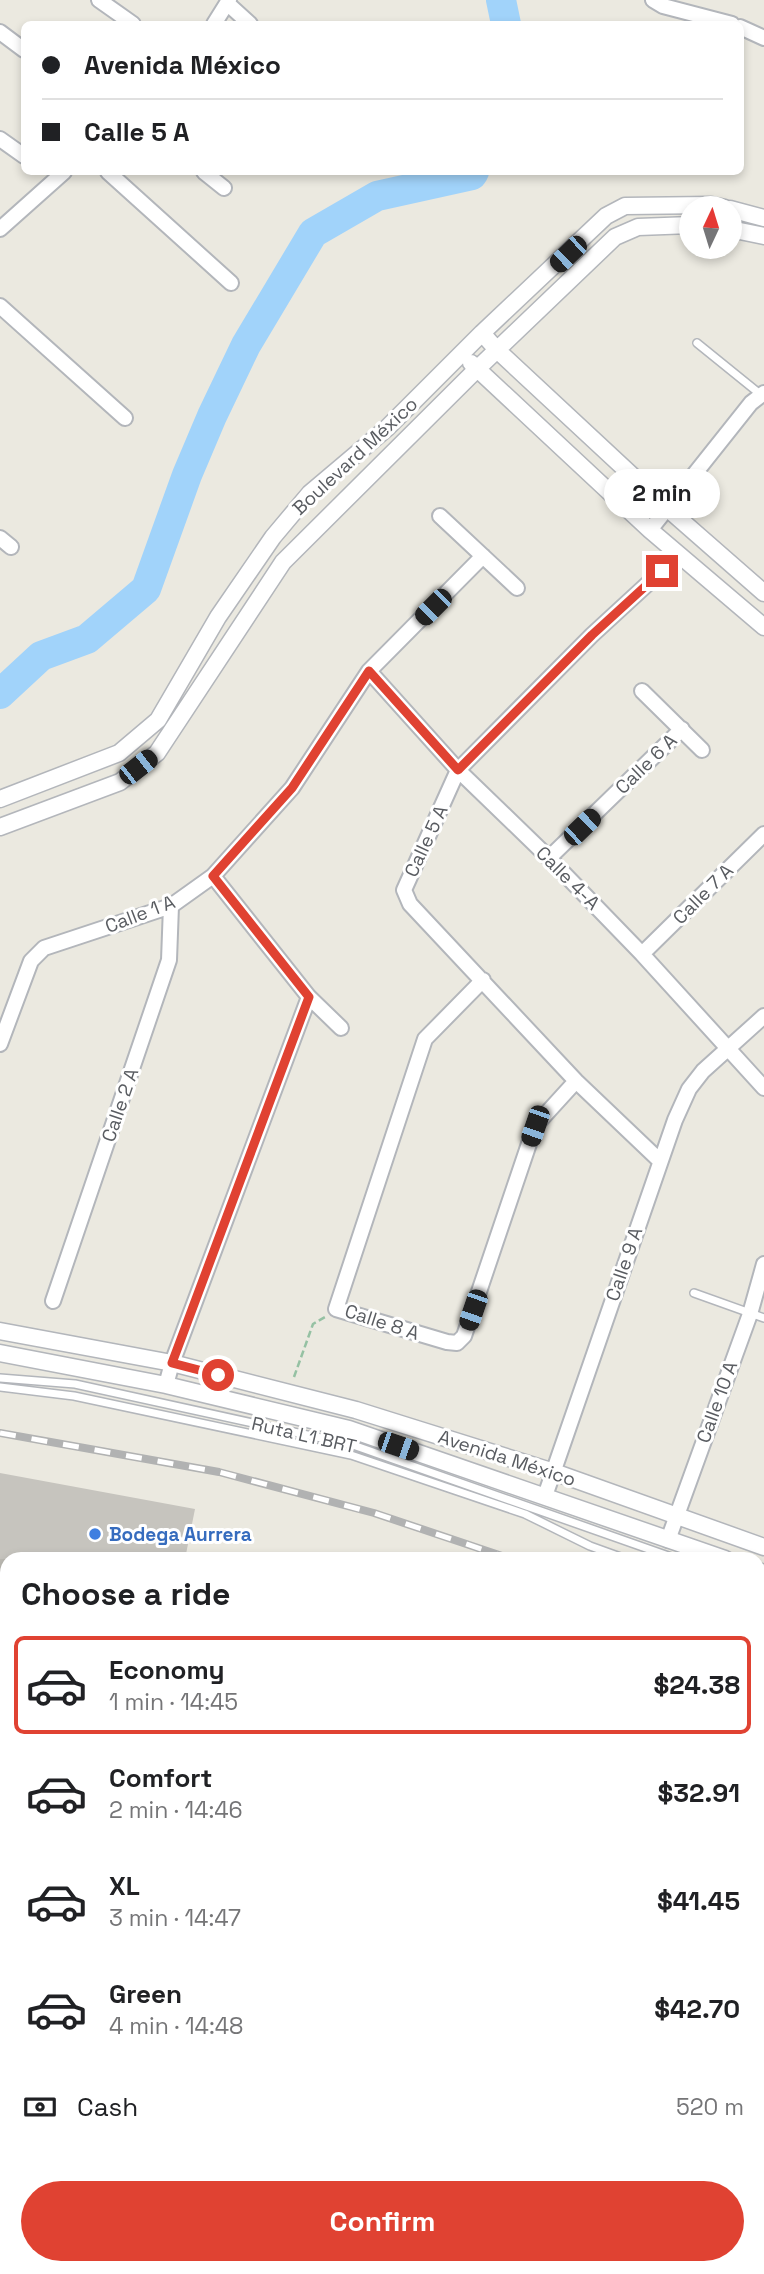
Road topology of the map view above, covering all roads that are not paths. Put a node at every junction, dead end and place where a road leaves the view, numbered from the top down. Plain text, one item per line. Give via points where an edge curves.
1 (99, 0) edge
2 (653, 0) edge
3 (228, 1) edge
4 (129, 21) edge
5 (216, 21) edge
6 (247, 21) edge
7 (720, 21) edge
8 (744, 29) edge
9 (0, 32) edge
10 (764, 38) edge
11 (21, 48) edge
12 (0, 139) edge
13 (21, 154) edge
14 (54, 175) edge
15 (111, 175) edge
16 (208, 175) edge
17 (224, 188) dead end
18 (679, 205) edge
19 (742, 212) edge
20 (764, 218) edge
21 (679, 225) edge
22 (0, 229) edge
23 (742, 231) edge
24 (764, 236) edge
25 (231, 283) dead end
26 (0, 306) edge
27 (482, 333) junction
28 (696, 343) dead end
29 (498, 351) junction
30 (461, 354) junction
31 (477, 369) junction
32 (762, 393) edge
33 (125, 418) dead end
34 (667, 509) junction
35 (440, 516) dead end
36 (650, 530) junction
37 (679, 555) junction
38 (483, 556) junction
39 (517, 588) dead end
40 (764, 593) edge
41 (764, 628) edge
42 (369, 671) junction
43 (642, 691) dead end
44 (682, 729) junction
45 (702, 750) dead end
46 (458, 770) junction
47 (0, 799) edge
48 (0, 827) edge
49 (764, 834) edge
50 (550, 858) junction
51 (213, 876) junction
52 (171, 906) junction
53 (642, 954) junction
54 (483, 980) junction
55 (309, 997) junction
56 (764, 1016) edge
57 (341, 1028) dead end
58 (0, 1044) edge
59 (729, 1047) junction
60 (576, 1082) junction
61 (764, 1088) edge
62 (660, 1161) junction
63 (764, 1264) edge
64 (694, 1293) dead end
65 (53, 1301) dead end
66 (757, 1316) edge
67 (0, 1331) edge
68 (0, 1353) edge
69 (172, 1363) junction
70 (0, 1378) edge
71 (166, 1385) junction
72 (0, 1387) edge
73 (554, 1472) junction
74 (545, 1496) junction
75 (676, 1517) junction
76 (668, 1540) junction
77 (764, 1547) edge
78 (607, 1552) edge
79 (657, 1552) edge
80 (704, 1552) edge

1 - 4 street
2 - 7 street
3 - 5 street
3 - 6 street
8 - 10 street
9 - 11 street
12 - 13 street
14 - 22 street
15 - 25 street
16 - 17 street
18 - 27 street, Boulevard México via 625,206 606,216
19 - 20 street, Boulevard México
21 - 29 street, Boulevard México via 638,227 615,237
23 - 24 street
26 - 33 street
27 - 29 street
27 - 30 street, Boulevard México
28 - 32 lane
29 - 31 street, Boulevard México
29 - 34 street
30 - 31 street
30 - 47 street, Boulevard México via 387,428 310,493 273,537 218,617 158,720 119,753
31 - 36 street
31 - 48 street, Boulevard México via 283,562 157,752 120,782
32 - 34 street
34 - 36 street
34 - 40 street
35 - 38 street
36 - 37 street
37 - 41 street
37 - 46 street, Calle 5 A
38 - 39 street
38 - 42 street, Calle 1 A
42 - 46 street, Calle 4-A
42 - 51 street, Calle 1 A via 292,788
43 - 44 street
44 - 45 street
44 - 50 street, Calle 6 A
46 - 50 street, Calle 4-A
46 - 54 street, Calle 5 A via 404,890 410,904
49 - 53 street, Calle 7 A
50 - 53 street, Calle 4-A
51 - 52 street, Calle 1 A
51 - 55 street
52 - 58 street, Calle 1 A via 44,948 31,961
52 - 65 street, Calle 2 A via 169,960
53 - 59 street, Calle 4-A
54 - 60 street, Calle 5 A
54 - 60 street, Calle 8 A via 425,1039 336,1309 457,1343 464,1336 535,1126
55 - 57 street
55 - 69 street
56 - 59 street, Calle 9 A
59 - 61 street, Calle 4-A
59 - 62 street, Calle 9 A via 689,1089
60 - 62 street, Calle 5 A
62 - 73 street, Calle 9 A
63 - 66 street, Calle 10 A
64 - 66 lane
66 - 75 street, Calle 10 A
67 - 69 street, Avenida México
68 - 71 street, Avenida México
69 - 71 street
69 - 73 street, Avenida México via 356,1410
70 - 79 lane, Ruta L1 BRT via 75,1384 353,1445
71 - 74 street, Avenida México via 349,1429
72 - 78 lane, Ruta L1 BRT via 74,1396 351,1455 524,1514
73 - 74 street, Calle 9 A
73 - 75 street, Avenida México
74 - 76 street, Avenida México
75 - 76 street, Calle 10 A
75 - 77 street, Avenida México
76 - 80 street, Avenida México

